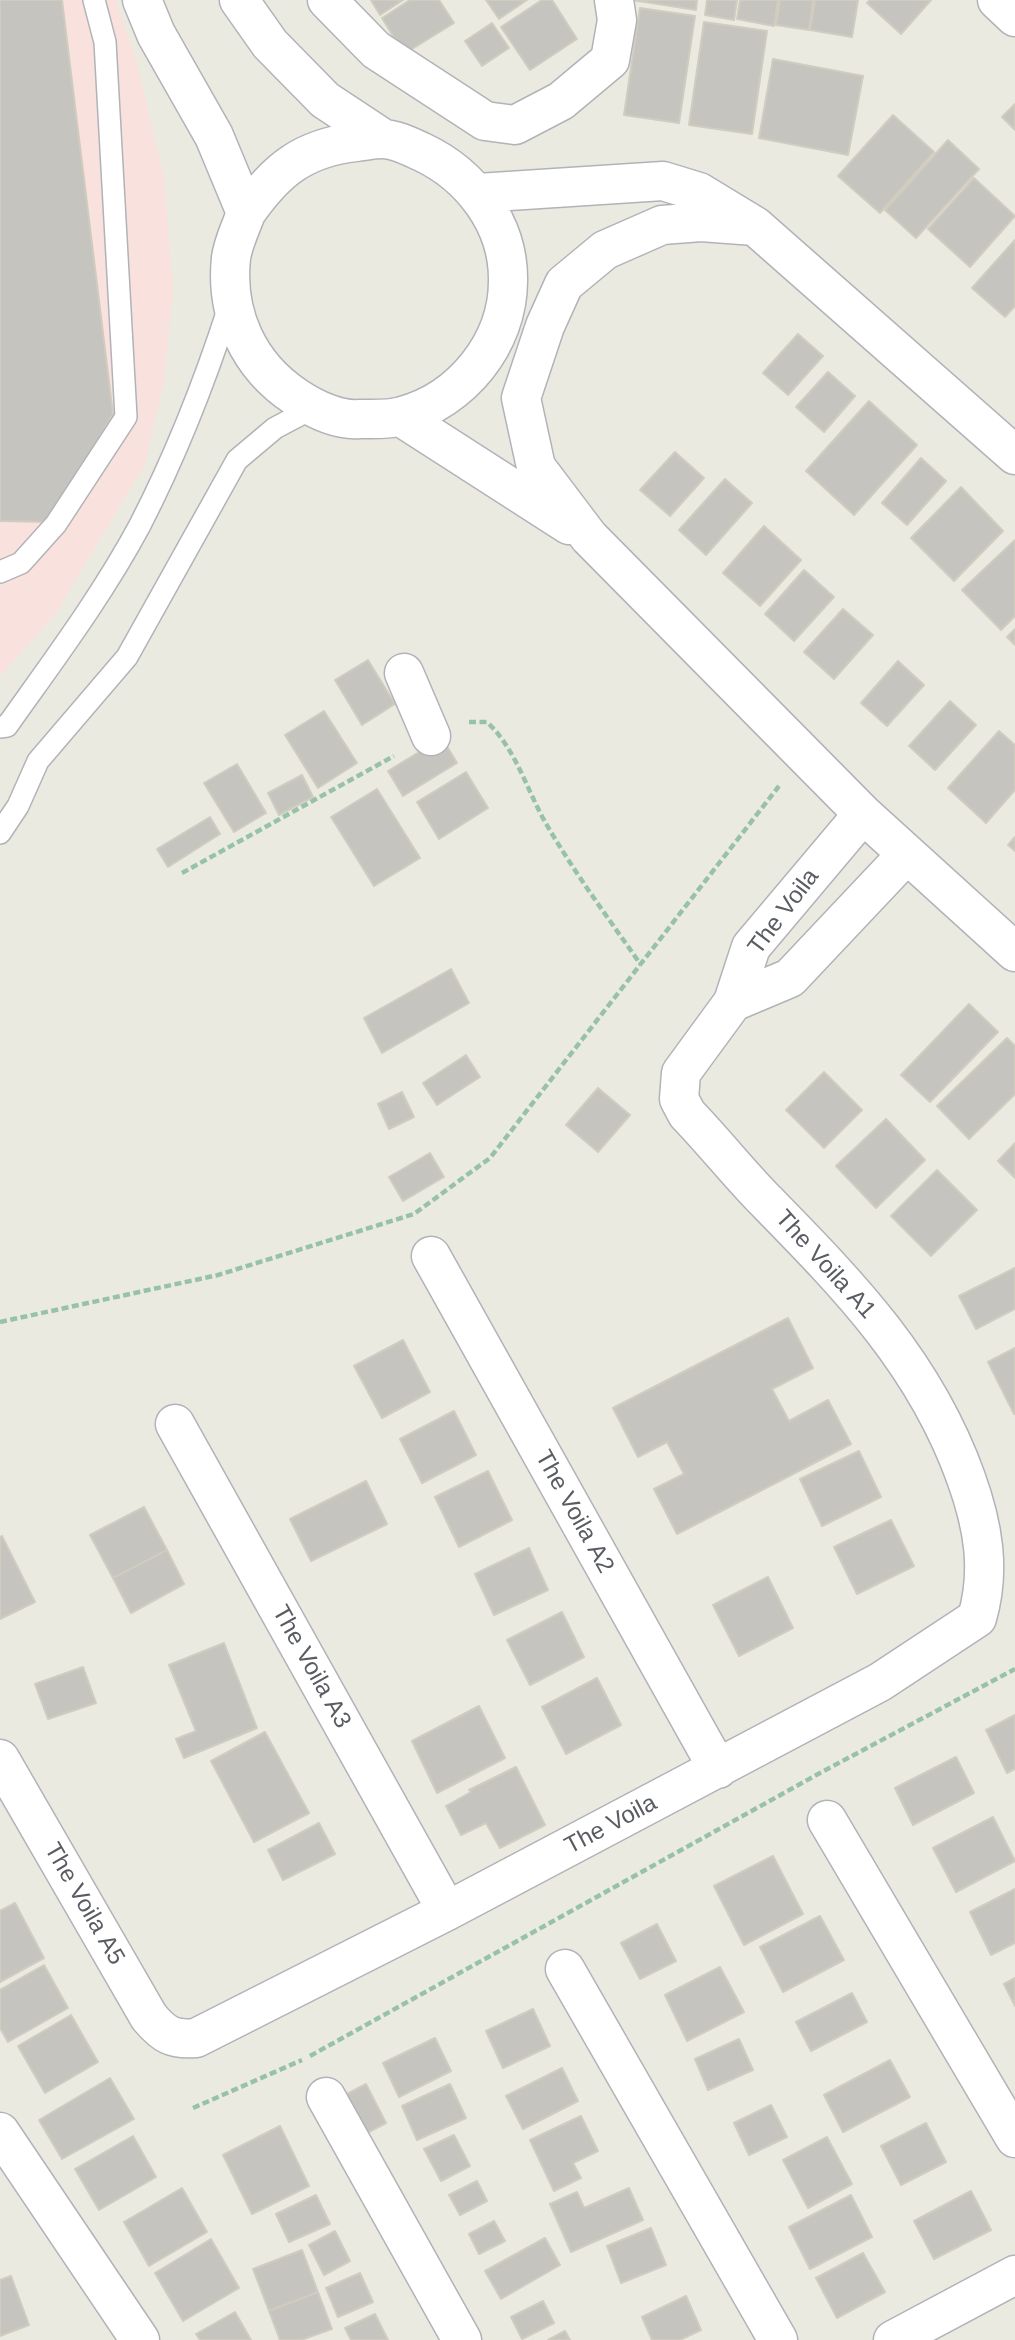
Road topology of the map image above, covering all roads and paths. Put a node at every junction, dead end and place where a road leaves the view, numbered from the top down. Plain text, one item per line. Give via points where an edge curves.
1 (94, 0) edge
2 (142, 0) edge
3 (239, 0) edge
4 (327, 0) edge
5 (614, 0) edge
6 (384, 139) junction
7 (478, 193) junction
8 (246, 213) junction
9 (755, 226) junction
10 (231, 302) junction
11 (313, 408) junction
12 (401, 417) junction
13 (1015, 455) edge
14 (589, 537) junction
15 (0, 572) edge
16 (404, 673) dead end
17 (0, 727) edge
18 (431, 736) junction
19 (804, 754) junction
20 (863, 814) junction
21 (0, 833) edge
22 (907, 854) junction
23 (182, 873) dead end
24 (1015, 952) edge
25 (641, 965) junction
26 (733, 1002) junction
27 (431, 1256) dead end
28 (0, 1322) edge
29 (175, 1424) dead end
30 (985, 1554) joint
31 (1015, 1669) edge
32 (0, 1759) edge
33 (718, 1769) junction
34 (827, 1820) dead end
35 (447, 1911) junction
36 (565, 1969) dead end
37 (176, 2040) joint
38 (326, 2097) dead end
39 (193, 2108) dead end
40 (0, 2132) edge
41 (1015, 2138) edge
42 (1015, 2275) edge
43 (126, 2336) edge
44 (461, 2340) edge
45 (778, 2340) edge
46 (893, 2340) edge

1 - 15 lane via 105,43 126,416 56,524 21,563
2 - 8 street via 156,34 214,136
3 - 6 street via 270,44 325,100
4 - 5 street via 376,50 485,121 515,125 561,101 610,60 617,20
6 - 7 street via 447,164
6 - 8 street via 327,145 294,161 267,184
7 - 9 street via 663,181 699,192
7 - 12 street via 500,234 509,280 500,327 478,368 457,389
8 - 10 street via 231,256
9 - 13 street
9 - 14 street via 662,225 605,250 564,284 521,398 536,467
10 - 11 street via 245,345 273,382
10 - 17 lane via 203,386 139,525 76,630 7,726
11 - 12 street via 355,420
11 - 21 lane via 275,428 237,460 127,657 38,761
12 - 14 street
14 - 19 street
16 - 18 street
18 - 23 path
18 - 25 path via 472,721 487,722 499,733 567,860
19 - 20 street
19 - 25 path
20 - 22 street
20 - 26 street, The Voila via 751,947
22 - 24 street
22 - 26 street, The Voila via 789,978
25 - 28 path via 489,1158 414,1214 218,1275
26 - 30 street, The Voila A1 via 681,1073 679,1099 687,1114 811,1245 901,1351 953,1443 975,1503
27 - 33 street, The Voila A2
29 - 35 street, The Voila A3
30 - 33 street, The Voila via 985,1592 977,1618 880,1682
31 - 39 path via 309,2057
32 - 37 street, The Voila A5 via 149,2017 162,2033
33 - 35 street, The Voila
34 - 41 street
35 - 37 street, The Voila via 196,2038
36 - 45 street
38 - 44 street
40 - 43 street
42 - 46 street

